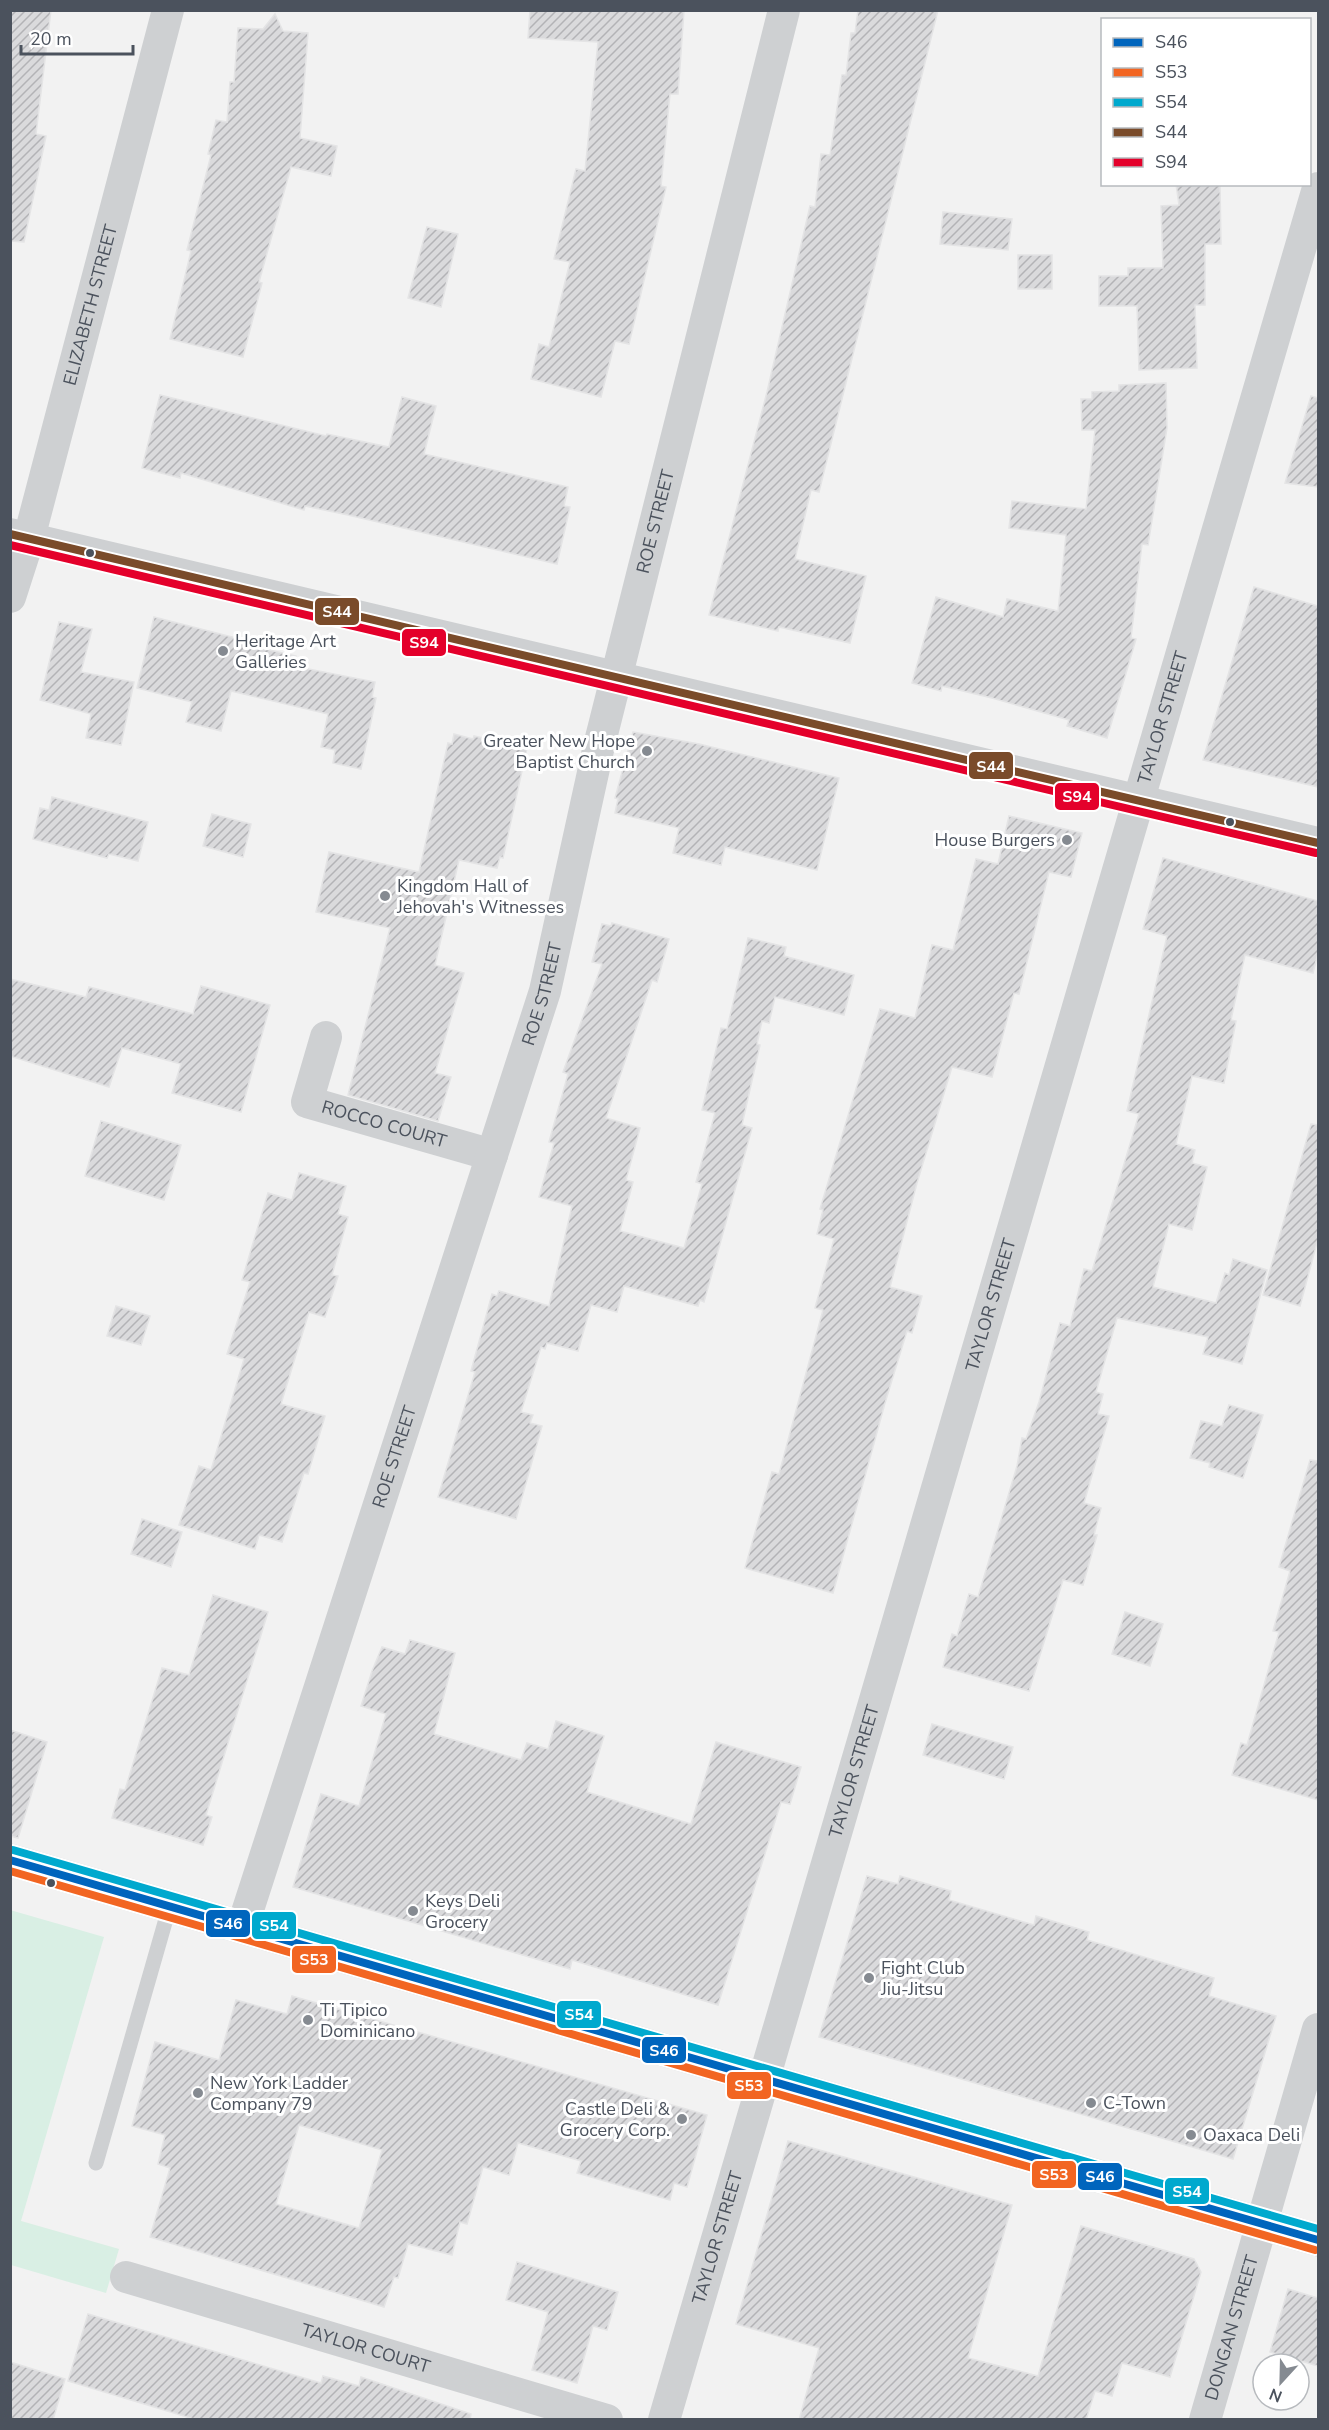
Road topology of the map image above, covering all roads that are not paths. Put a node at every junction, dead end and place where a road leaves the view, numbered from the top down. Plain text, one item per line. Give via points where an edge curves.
1 (168, 10) edge
2 (784, 10) edge
3 (1318, 188) edge
4 (20, 536) edge
5 (10, 597) edge
6 (618, 675) junction
7 (1139, 800) junction
8 (1318, 843) edge
9 (326, 1037) dead end
10 (492, 1155) junction
11 (10, 1860) edge
12 (170, 1905) junction
13 (243, 1925) junction
14 (1318, 2029) edge
15 (763, 2079) junction
16 (96, 2163) dead end
17 (1262, 2224) junction
18 (1318, 2240) edge
19 (126, 2277) dead end
20 (607, 2420) edge
21 (664, 2420) edge
22 (1205, 2420) edge

1 - 4 street, ELIZABETH STREET
2 - 6 street, ROE STREET
3 - 7 street, TAYLOR STREET
4 - 5 street, ELIZABETH STREET
4 - 6 street
6 - 7 street
6 - 10 street, ROE STREET via 545,991
7 - 8 street
7 - 15 street, TAYLOR STREET
9 - 10 street, ROCCO COURT via 307,1102
10 - 13 street, ROE STREET
11 - 12 street
12 - 13 street
12 - 16 lane
13 - 15 street
14 - 17 street, DONGAN STREET
15 - 17 street
15 - 21 street, TAYLOR STREET
17 - 18 street
17 - 22 street, DONGAN STREET
19 - 20 street, TAYLOR COURT

